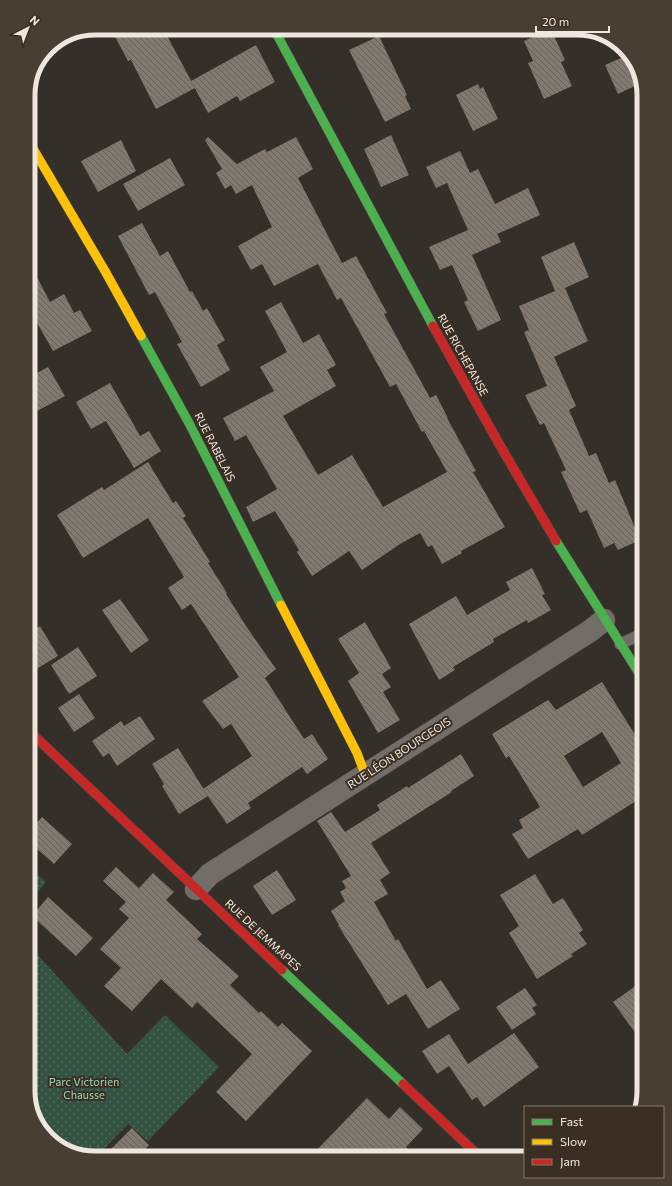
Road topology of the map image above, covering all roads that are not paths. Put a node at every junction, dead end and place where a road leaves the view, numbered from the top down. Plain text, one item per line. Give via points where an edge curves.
1 (277, 35) edge
2 (35, 152) edge
3 (604, 620) junction
4 (637, 636) edge
5 (620, 644) junction
6 (637, 670) edge
7 (35, 737) edge
8 (365, 774) junction
9 (196, 888) junction
10 (474, 1151) edge

1 - 3 street, RUE RICHEPANSE via 467,388
2 - 8 street, RUE RABELAIS via 105,271 189,423
3 - 5 street, RUE RICHEPANSE
3 - 8 street, RUE LÉON BOURGEOIS
4 - 5 lane
5 - 6 street, RUE RICHEPANSE
7 - 9 street, RUE DE JEMMAPES
8 - 9 street, RUE LÉON BOURGEOIS via 210,874
9 - 10 street, RUE DE JEMMAPES

